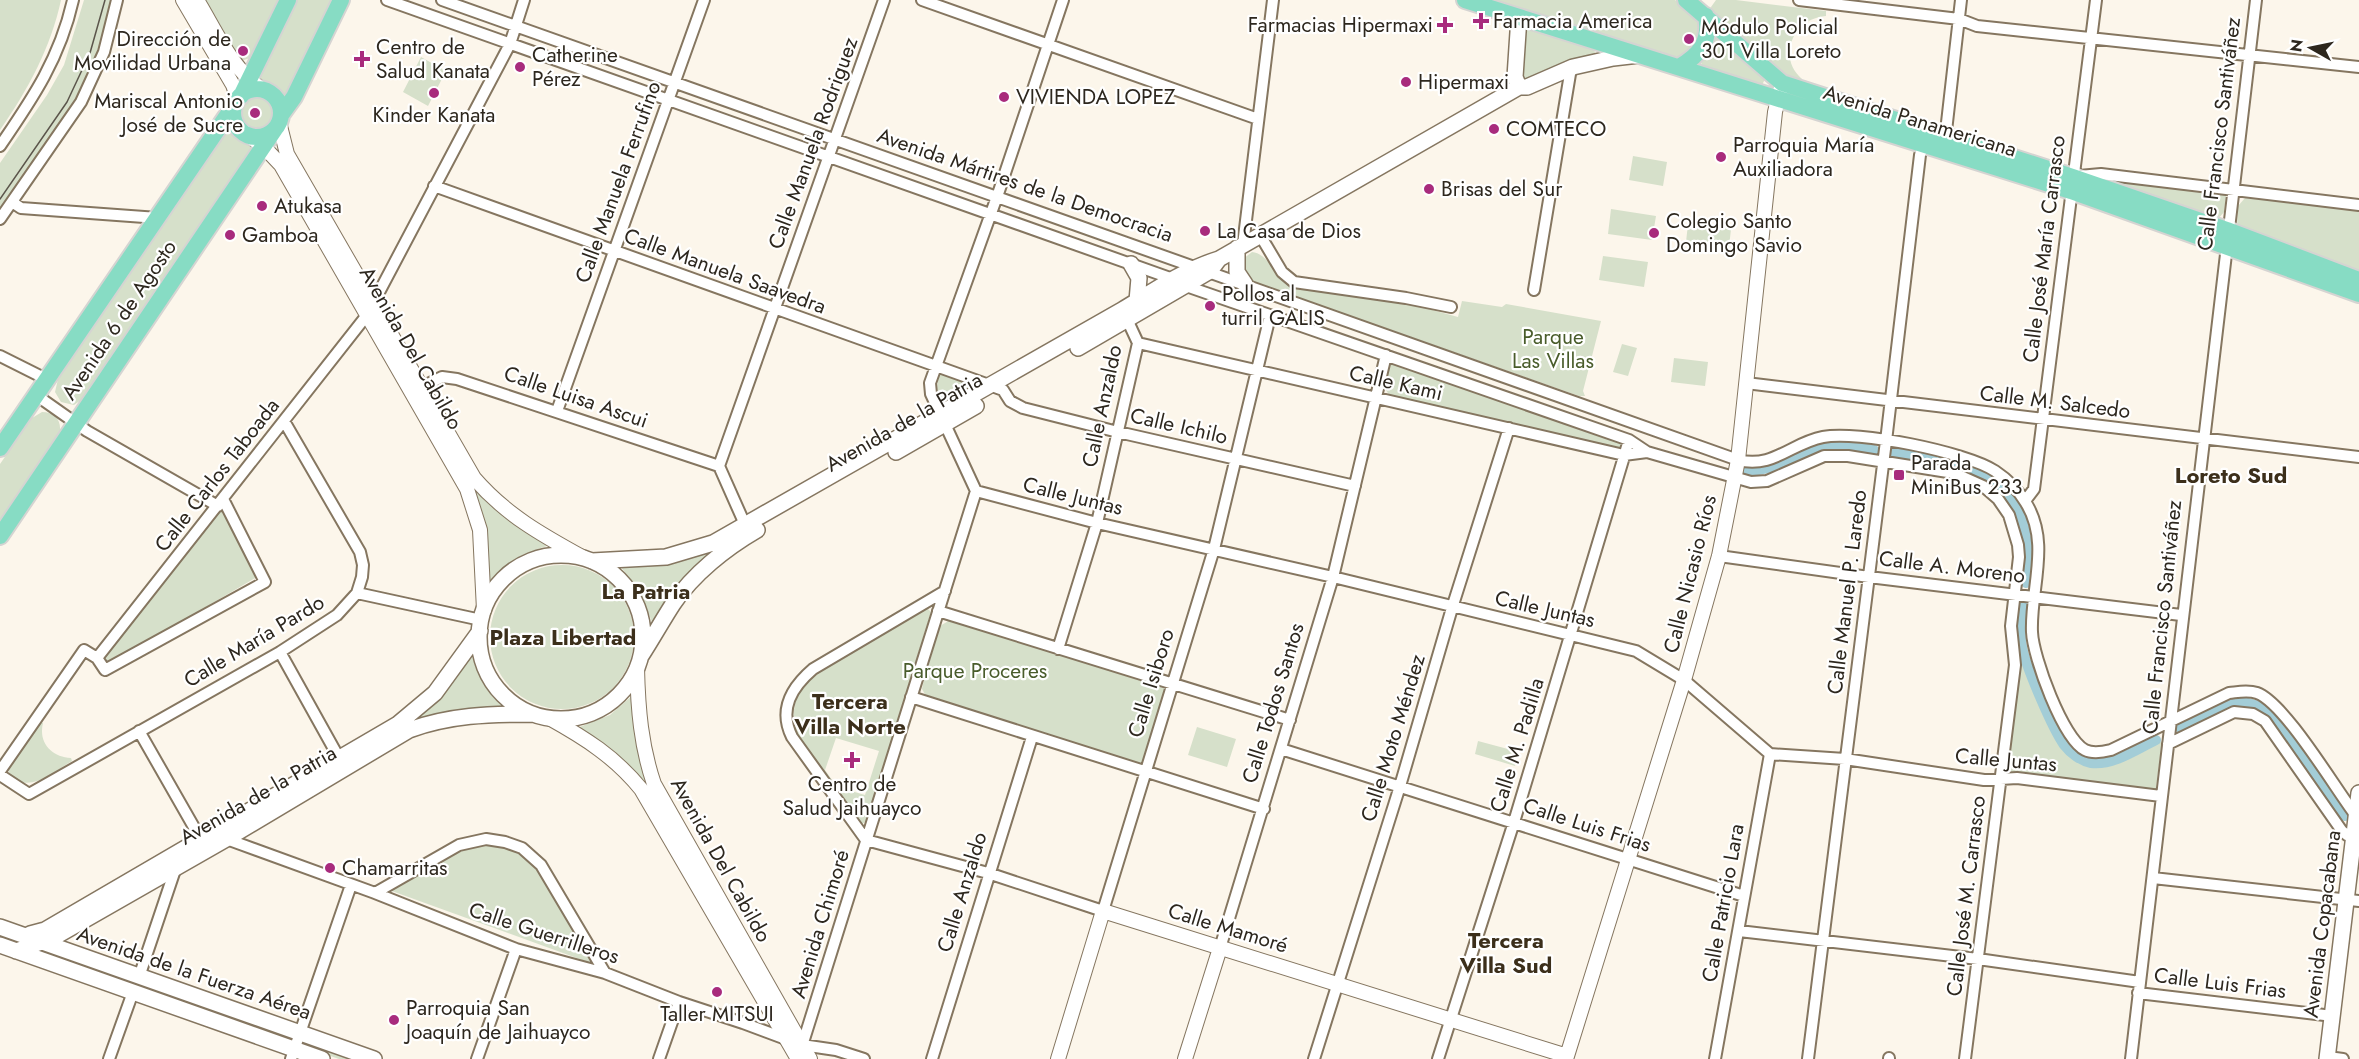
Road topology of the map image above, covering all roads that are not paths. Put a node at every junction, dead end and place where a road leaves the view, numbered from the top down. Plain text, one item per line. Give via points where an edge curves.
1 (73, 0) edge
2 (117, 0) edge
3 (183, 0) edge
4 (197, 0) edge
5 (288, 0) edge
6 (341, 0) edge
7 (387, 0) edge
8 (442, 0) edge
9 (524, 0) edge
10 (704, 0) edge
11 (884, 0) edge
12 (922, 0) edge
13 (1064, 0) edge
14 (1273, 0) edge
15 (1465, 0) edge
16 (1686, 0) edge
17 (1799, 0) edge
18 (1961, 0) edge
19 (2096, 0) edge
20 (2256, 0) edge
21 (1705, 8) edge
22 (1519, 17) junction
23 (1959, 19) junction
24 (516, 26) junction
25 (2091, 39) junction
26 (510, 44) junction
27 (1047, 45) junction
28 (1640, 55) junction
29 (2249, 55) junction
30 (1680, 67) junction
31 (2359, 67) edge
32 (1571, 68) junction
33 (675, 82) junction
34 (1519, 87) junction
35 (1780, 92) junction
36 (241, 95) junction
37 (668, 100) junction
38 (1258, 119) junction
39 (278, 122) junction
40 (244, 132) junction
41 (1926, 138) junction
42 (835, 139) junction
43 (1944, 144) junction
44 (0, 146) edge
45 (263, 146) junction
46 (829, 157) junction
47 (2072, 184) junction
48 (434, 186) junction
49 (2233, 190) junction
50 (997, 196) junction
51 (12, 202) junction
52 (2359, 205) edge
53 (990, 214) junction
54 (158, 218) junction
55 (0, 219) edge
56 (1260, 235) junction
57 (2226, 238) junction
58 (1240, 246) junction
59 (614, 252) junction
60 (1131, 264) junction
61 (1215, 265) junction
62 (1195, 266) junction
63 (2359, 280) edge
64 (1179, 282) junction
65 (1245, 284) junction
66 (1534, 290) dead end
67 (2359, 294) edge
68 (1137, 301) junction
69 (1451, 307) dead end
70 (370, 309) junction
71 (775, 310) junction
72 (1125, 315) junction
73 (1270, 316) junction
74 (1138, 344) junction
75 (1386, 355) junction
76 (0, 356) edge
77 (936, 367) junction
78 (1257, 371) junction
79 (46, 379) junction
80 (1746, 383) junction
81 (422, 387) junction
82 (997, 388) junction
83 (36, 394) junction
84 (1376, 399) junction
85 (1891, 402) junction
86 (557, 411) junction
87 (943, 419) junction
88 (2042, 420) junction
89 (284, 421) junction
90 (78, 423) junction
91 (1509, 428) junction
92 (1118, 432) junction
93 (2202, 438) junction
94 (1629, 440) junction
95 (1886, 441) junction
96 (0, 448) edge
97 (1647, 452) junction
98 (1624, 455) junction
99 (2359, 456) edge
100 (1236, 459) junction
101 (1738, 460) junction
102 (1884, 460) junction
103 (719, 466) junction
104 (1735, 479) junction
105 (1355, 486) junction
106 (976, 491) junction
107 (2025, 501) junction
108 (221, 503) junction
109 (1097, 523) junction
110 (747, 531) junction
111 (0, 536) edge
112 (1214, 549) junction
113 (1719, 555) junction
114 (588, 560) junction
115 (1333, 577) junction
116 (1869, 577) junction
117 (945, 591) junction
118 (357, 593) junction
119 (2014, 594) junction
120 (2035, 596) junction
121 (1452, 608) junction
122 (938, 611) junction
123 (2181, 615) junction
124 (482, 620) junction
125 (1571, 634) junction
126 (1058, 649) junction
127 (279, 652) junction
128 (97, 658) junction
129 (639, 662) junction
130 (1684, 680) junction
131 (1173, 684) junction
132 (911, 698) junction
133 (532, 714) junction
134 (549, 718) junction
135 (1290, 720) junction
136 (2168, 722) junction
137 (139, 731) junction
138 (1032, 737) junction
139 (2168, 744) junction
140 (1281, 749) junction
141 (1770, 754) junction
142 (339, 758) junction
143 (1845, 759) junction
144 (1146, 772) junction
145 (0, 773) edge
146 (2000, 780) junction
147 (1400, 786) junction
148 (2359, 793) edge
149 (2161, 796) junction
150 (1264, 809) junction
151 (2358, 818) edge
152 (1514, 822) junction
153 (224, 833) junction
154 (2356, 837) edge
155 (866, 840) junction
156 (204, 844) junction
157 (1629, 859) junction
158 (176, 867) junction
159 (2359, 872) edge
160 (988, 873) junction
161 (2153, 878) junction
162 (351, 885) junction
163 (375, 893) junction
164 (1744, 896) junction
165 (2354, 900) edge
166 (1103, 911) junction
167 (0, 927) edge
168 (65, 931) junction
169 (1740, 931) junction
170 (32, 939) junction
171 (1823, 942) junction
172 (0, 945) edge
173 (1220, 948) junction
174 (516, 949) junction
175 (16, 951) junction
176 (71, 953) junction
177 (1978, 959) junction
178 (605, 973) junction
179 (140, 977) junction
180 (1338, 983) junction
181 (2139, 988) junction
182 (133, 992) junction
183 (679, 1002) junction
184 (2332, 1016) junction
185 (1451, 1019) junction
186 (300, 1033) junction
187 (786, 1039) junction
188 (293, 1054) edge
189 (800, 1054) edge
190 (1570, 1058) edge
191 (2335, 1058) edge
192 (109, 1059) edge
193 (322, 1059) edge
194 (374, 1059) edge
195 (477, 1059) edge
196 (659, 1059) edge
197 (810, 1059) edge
198 (864, 1059) edge
199 (932, 1059) edge
200 (1058, 1059) edge
201 (1185, 1059) edge
202 (1314, 1059) edge
203 (1438, 1059) edge
204 (1715, 1059) edge
205 (1808, 1059) edge
206 (1965, 1059) edge
207 (2131, 1059) edge

1 - 44 street via 55,59
2 - 51 street via 104,52 81,102
3 - 36 street
4 - 36 street via 239,69
5 - 36 main road, Avenida 6 de Agosto
6 - 39 main road, Avenida 6 de Agosto
7 - 26 street, Avenida Mártires de la Democracia
8 - 24 street, Avenida Mártires de la Democracia
9 - 24 street, Calle Carlos Taboada
10 - 33 street, Calle Manuela Ferrufino
11 - 42 street, Calle Manuela Rodriguez
12 - 27 street
13 - 27 street
14 - 38 street
15 - 22 main road, Avenida Panamericana
16 - 21 main road, Avenida Panamericana
17 - 23 street
18 - 23 street
19 - 25 street, Calle José María Carrasco
20 - 29 street, Calle Francisco Santiváñez
21 - 30 main road via 1707,38 1701,52
21 - 35 main road, Avenida Panamericana
22 - 28 main road, Avenida Panamericana
22 - 34 main road via 1515,76
23 - 25 street via 1977,26
23 - 43 street
24 - 26 street, Calle Carlos Taboada
24 - 33 street, Avenida Mártires de la Democracia
25 - 29 street
25 - 47 street, Calle José María Carrasco
26 - 37 street, Avenida Mártires de la Democracia
26 - 48 street, Calle Carlos Taboada
27 - 38 street
27 - 50 street
28 - 30 main road, Avenida Panamericana
28 - 32 main road, Avenida de la Patria
29 - 31 street
29 - 49 street, Calle Francisco Santiváñez
30 - 35 main road, Avenida Panamericana
32 - 34 main road, Avenida de la Patria
32 - 66 street
33 - 37 street, Calle Manuela Ferrufino
33 - 42 street, Avenida Mártires de la Democracia
34 - 56 main road, Avenida de la Patria
35 - 41 main road, Avenida Panamericana
35 - 80 street, Calle Nicasio Ríos
36 - 39 main road via 263,90 276,99
36 - 40 main road via 234,119
36 - 54 main road, Avenida 6 de Agosto
37 - 46 street, Avenida Mártires de la Democracia
37 - 59 street, Calle Manuela Ferrufino
38 - 58 street
39 - 40 main road via 261,136
39 - 45 main road, Avenida 6 de Agosto
39 - 70 street, Avenida Del Cabildo via 287,154
40 - 45 street, Avenida Del Cabildo
41 - 43 main road, Avenida Panamericana
41 - 85 street, Calle Manuel P. Laredo via 1920,155
42 - 46 street, Calle Manuela Rodriguez
42 - 50 street, Avenida Mártires de la Democracia
43 - 47 main road, Avenida Panamericana
45 - 70 street, Avenida Del Cabildo via 281,165
45 - 90 main road, Avenida 6 de Agosto
46 - 53 street, Avenida Mártires de la Democracia
46 - 71 street, Calle Manuela Rodriguez
47 - 49 street via 2101,174
47 - 57 main road, Avenida Panamericana
47 - 88 street, Calle José María Carrasco
48 - 59 street, Calle Manuela Saavedra
48 - 70 street, Calle Carlos Taboada
49 - 52 street
49 - 57 street, Calle Francisco Santiváñez
50 - 53 street
50 - 62 street, Avenida Mártires de la Democracia
51 - 54 street via 21,208
51 - 55 street
53 - 60 street, Avenida Mártires de la Democracia
53 - 77 street
54 - 79 main road, Avenida 6 de Agosto
56 - 58 main road, Avenida de la Patria
56 - 69 street via 1282,272 1294,282
57 - 63 main road, Avenida Panamericana
57 - 67 main road, Avenida Panamericana
57 - 93 street, Calle Francisco Santiváñez
58 - 61 main road, Avenida de la Patria
58 - 65 main road via 1237,272
59 - 71 street, Calle Manuela Saavedra
59 - 86 street, Calle Manuela Ferrufino
60 - 64 street, Avenida Mártires de la Democracia
60 - 68 main road via 1139,278
61 - 62 main road, Avenida de la Patria
61 - 64 main road, Avenida de la Patria
61 - 65 street
62 - 64 main road, Avenida de la Patria
64 - 68 main road, Avenida de la Patria
64 - 72 main road, Avenida de la Patria
64 - 73 street, Avenida Mártires de la Democracia
65 - 101 street
68 - 72 main road, Avenida de la Patria
70 - 81 street, Avenida Del Cabildo
70 - 89 street, Calle Carlos Taboada
70 - 124 street, Avenida Del Cabildo via 467,489 480,530
71 - 77 street, Calle Manuela Saavedra
71 - 103 street, Calle Manuela Rodriguez
72 - 74 street, Calle Anzaldo
72 - 82 main road, Avenida de la Patria
73 - 75 street, Avenida Mártires de la Democracia
73 - 78 street, Calle Isiboro
74 - 78 street, Calle Kami
74 - 92 street, Calle Anzaldo
75 - 84 street, Calle Todos Santos
75 - 94 street, Avenida Mártires de la Democracia
76 - 79 street
77 - 82 street, Calle Manuela Saavedra
77 - 87 street via 931,394
78 - 84 street, Calle Kami
78 - 100 street, Calle Isiboro
79 - 83 main road, Avenida 6 de Agosto
80 - 85 street, Calle M. Salcedo
80 - 101 street, Calle Nicasio Ríos
81 - 86 street, Calle Luisa Ascui via 442,377 457,379
81 - 114 street, Avenida Del Cabildo via 474,478 488,494 527,525
82 - 87 main road, Avenida de la Patria
82 - 92 street, Calle Ichilo via 1015,405
83 - 90 street
83 - 96 main road, Avenida 6 de Agosto
84 - 91 street, Calle Kami
84 - 105 street, Calle Todos Santos
85 - 88 street, Calle M. Salcedo
85 - 95 street, Calle Manuel P. Laredo
86 - 103 street, Calle Luisa Ascui
87 - 106 street
87 - 110 main road, Avenida de la Patria
88 - 93 street, Calle M. Salcedo
88 - 107 street, Calle José María Carrasco via 2034,489
89 - 108 street, Calle Carlos Taboada
89 - 118 street via 360,552 362,578
90 - 108 street
90 - 111 main road, Avenida 6 de Agosto
91 - 98 street, Calle Kami
91 - 121 street, Calle Moto Méndez
92 - 100 street, Calle Ichilo
92 - 109 street, Calle Anzaldo
93 - 99 street, Calle M. Salcedo
93 - 123 street, Calle Francisco Santiváñez
94 - 97 street, Avenida Mártires de la Democracia
94 - 98 street, Calle M. Padilla
95 - 101 street via 1832,435 1812,439 1759,463
95 - 102 street, Calle Manuel P. Laredo
95 - 107 street via 1974,460 1995,471
97 - 98 street, Calle Kami
97 - 104 street, Avenida Mártires de la Democracia
98 - 125 street, Calle M. Padilla
100 - 105 street, Calle Ichilo
100 - 112 street, Calle Isiboro
101 - 104 street, Calle Nicasio Ríos
102 - 104 street, Avenida Mártires de la Democracia via 1824,456 1767,481
102 - 116 street, Calle Manuel P. Laredo
102 - 119 street, Avenida Mártires de la Democracia via 1962,476 1998,499 2009,515 2018,544
103 - 110 street
104 - 113 street, Calle Nicasio Ríos
105 - 115 street, Calle Todos Santos
106 - 109 street, Calle Juntas
106 - 117 street, Avenida Chimoré
107 - 120 street via 2038,534
108 - 128 street, Calle Carlos Taboada
108 - 128 street via 265,582 105,670
109 - 112 street, Calle Juntas
109 - 126 street, Calle Anzaldo
110 - 114 main road, Avenida de la Patria via 677,555 646,560
110 - 129 main road, Avenida de la Patria via 690,583
112 - 115 street, Calle Juntas
112 - 131 street, Calle Isiboro
113 - 116 street, Calle A. Moreno
113 - 130 street, Calle Nicasio Ríos
114 - 124 main road via 549,556 524,564 492,594
114 - 129 main road via 617,577 637,605 643,639
115 - 121 street, Calle Juntas
115 - 135 street, Calle Todos Santos
116 - 119 street, Calle A. Moreno
116 - 143 street, Calle Manuel P. Laredo
117 - 122 street, Avenida Chimoré
117 - 155 street via 813,669 792,693 787,726 792,736
118 - 124 street
118 - 127 street, Calle María Pardo via 337,615
119 - 120 street, Calle A. Moreno
119 - 146 street, Calle José M. Carrasco via 2011,626 2015,665
120 - 123 street, Calle A. Moreno
120 - 136 street via 2032,634 2039,668 2076,743 2086,751 2099,753
121 - 125 street, Calle Juntas
121 - 147 street, Calle Moto Méndez
122 - 126 street
122 - 132 street, Avenida Chimoré
123 - 136 street, Calle Francisco Santiváñez
124 - 133 main road via 482,657 492,681 509,700
124 - 142 main road, Avenida de la Patria via 448,678 424,704
125 - 130 street, Calle Juntas via 1636,651
125 - 152 street, Calle M. Padilla
126 - 131 street
127 - 137 street, Calle María Pardo
127 - 142 street
128 - 145 street via 84,650
129 - 134 main road via 623,691 602,709 576,718
129 - 189 street, Avenida Del Cabildo via 641,736 654,784
130 - 141 street, Calle Juntas
130 - 157 street, Calle Nicasio Ríos
131 - 135 street
131 - 144 street, Calle Isiboro
132 - 138 street
132 - 155 street, Avenida Chimoré
133 - 134 main road
133 - 153 main road, Avenida de la Patria via 467,716 410,730
134 - 187 street, Avenida Del Cabildo via 608,754 641,789
135 - 140 street, Calle Todos Santos
136 - 139 street, Calle Francisco Santiváñez
136 - 151 street via 2229,693 2258,693 2281,710
137 - 145 street, Calle María Pardo via 29,794
137 - 156 street
138 - 144 street
138 - 160 street, Calle Anzaldo
139 - 149 street, Calle Francisco Santiváñez
139 - 154 street via 2234,712 2253,714 2265,721 2342,831
140 - 147 street, Calle Luis Frias
140 - 150 street, Calle Todos Santos
141 - 143 street, Calle Juntas
141 - 164 street, Calle Patricio Lara
142 - 153 main road, Avenida de la Patria
143 - 146 street, Calle Juntas
143 - 171 street, Calle Manuel P. Laredo
144 - 150 street
144 - 166 street, Calle Isiboro
146 - 149 street, Calle Juntas via 2017,778
146 - 177 street, Calle José M. Carrasco
147 - 152 street, Calle Luis Frias
147 - 180 street, Calle Moto Méndez
148 - 151 main road, Avenida Copacabana
149 - 161 street, Calle Francisco Santiváñez
150 - 173 street, Calle Todos Santos
151 - 154 main road, Avenida Copacabana
152 - 157 street, Calle Luis Frias
152 - 185 street, Calle M. Padilla
153 - 156 main road, Avenida de la Patria
153 - 162 street, Calle Guerrilleros via 232,841
154 - 165 main road, Avenida Copacabana
155 - 160 street, Calle Mamoré
155 - 189 street, Avenida Chimoré
156 - 158 main road, Avenida de la Patria
156 - 170 main road, Avenida de la Patria
157 - 164 street, Calle Luis Frias
157 - 190 street, Calle Nicasio Ríos
158 - 168 main road, Avenida de la Patria
158 - 179 street
159 - 165 main road, Avenida Copacabana
160 - 166 street, Calle Mamoré
160 - 199 street, Calle Anzaldo
161 - 165 street
161 - 181 street, Calle Francisco Santiváñez
162 - 163 street, Calle Guerrilleros
162 - 186 street
163 - 174 street, Calle Guerrilleros
163 - 178 street via 459,845 486,840 505,842 522,848 541,865
164 - 169 street, Calle Patricio Lara
165 - 184 main road, Avenida Copacabana
165 - 191 main road, Avenida Copacabana
166 - 173 street, Calle Mamoré
166 - 200 street, Calle Isiboro
167 - 170 main road, Avenida de la Fuerza Aérea
168 - 170 main road, Avenida de la Patria via 53,938
168 - 176 main road via 63,943
169 - 171 street, Calle Luis Frias
169 - 204 street, Calle Patricio Lara
170 - 175 main road, Avenida de la Patria
170 - 176 main road, Avenida de la Fuerza Aérea
171 - 177 street, Calle Luis Frias
171 - 205 street, Calle Manuel P. Laredo
172 - 175 main road, Avenida de la Fuerza Aérea
173 - 180 street, Calle Mamoré
173 - 201 street, Calle Todos Santos
174 - 178 street, Calle Guerrilleros
174 - 195 street
175 - 182 main road, Avenida de la Fuerza Aérea
176 - 179 main road, Avenida de la Fuerza Aérea
177 - 181 street, Calle Luis Frias
177 - 206 street, Calle José M. Carrasco
178 - 183 street, Calle Guerrilleros
179 - 186 main road, Avenida de la Fuerza Aérea
180 - 185 street, Calle Mamoré
180 - 202 street, Calle Moto Méndez
181 - 184 street, Calle Luis Frias
181 - 207 street, Calle Francisco Santiváñez
182 - 188 main road, Avenida de la Fuerza Aérea
182 - 192 street
183 - 187 street, Calle Guerrilleros
183 - 196 street
184 - 191 main road, Avenida Copacabana
185 - 190 street, Calle Mamoré
185 - 203 street, Calle M. Padilla
186 - 188 street
186 - 194 main road, Avenida de la Fuerza Aérea
187 - 189 street, Avenida Del Cabildo
188 - 193 main road, Avenida de la Fuerza Aérea
189 - 197 street, Avenida Del Cabildo
189 - 198 street via 836,1050

